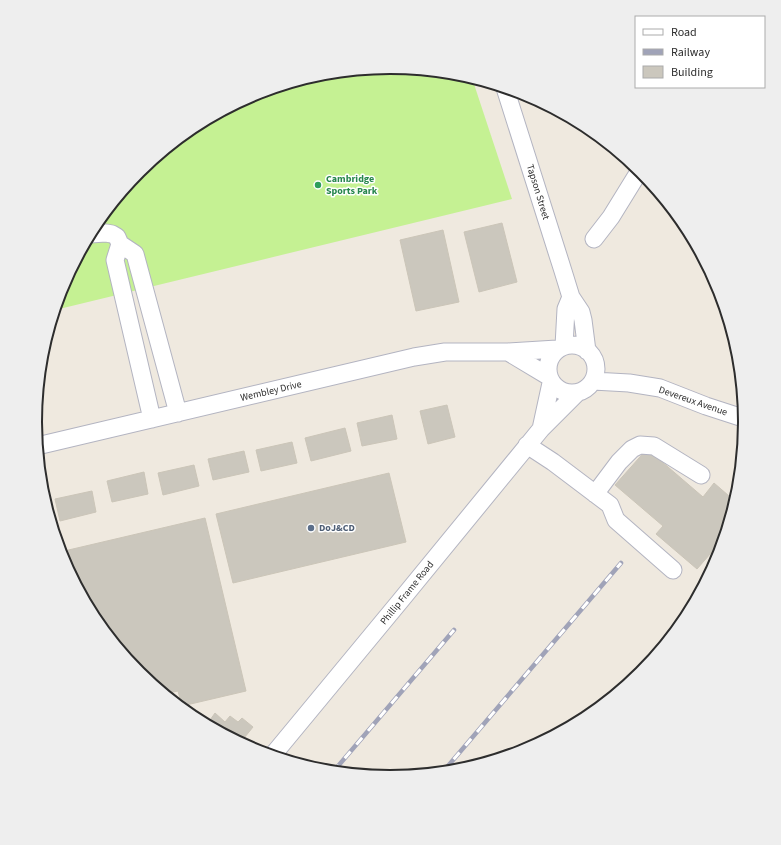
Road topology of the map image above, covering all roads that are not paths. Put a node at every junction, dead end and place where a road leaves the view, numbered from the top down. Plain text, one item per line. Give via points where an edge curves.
1 (507, 94) edge
2 (637, 176) edge
3 (98, 233) edge
4 (594, 239) dead end
5 (120, 244) junction
6 (571, 297) junction
7 (561, 348) junction
8 (587, 351) junction
9 (508, 352) junction
10 (550, 379) junction
11 (593, 381) junction
12 (577, 393) junction
13 (178, 413) junction
14 (739, 417) edge
15 (152, 419) junction
16 (541, 429) junction
17 (43, 445) edge
18 (527, 445) junction
19 (701, 475) dead end
20 (595, 494) junction
21 (673, 570) dead end
22 (275, 752) edge

1 - 6 street, Tapson Street
2 - 4 street
3 - 5 street via 112,234 117,237
5 - 13 street via 135,254
5 - 15 street via 116,260
6 - 7 street via 566,309
6 - 8 street, Tapson Street via 578,305 584,320
7 - 8 street via 572,345
7 - 9 street, Wembley Drive
7 - 10 street via 549,361 547,368
8 - 11 street via 593,357 595,365
9 - 10 street
9 - 13 street, Wembley Drive via 445,352 414,357
10 - 12 street via 556,388 563,392
10 - 16 street, Phillip Frame Road
11 - 12 street
11 - 14 street, Devereux Avenue via 660,388
12 - 16 street, Phillip Frame Road
13 - 15 street, Wembley Drive
15 - 17 street, Wembley Drive
16 - 18 street, Phillip Frame Road
18 - 20 street
18 - 22 street, Phillip Frame Road
19 - 20 street via 654,446 640,445 619,462
20 - 21 street via 610,505 616,520

